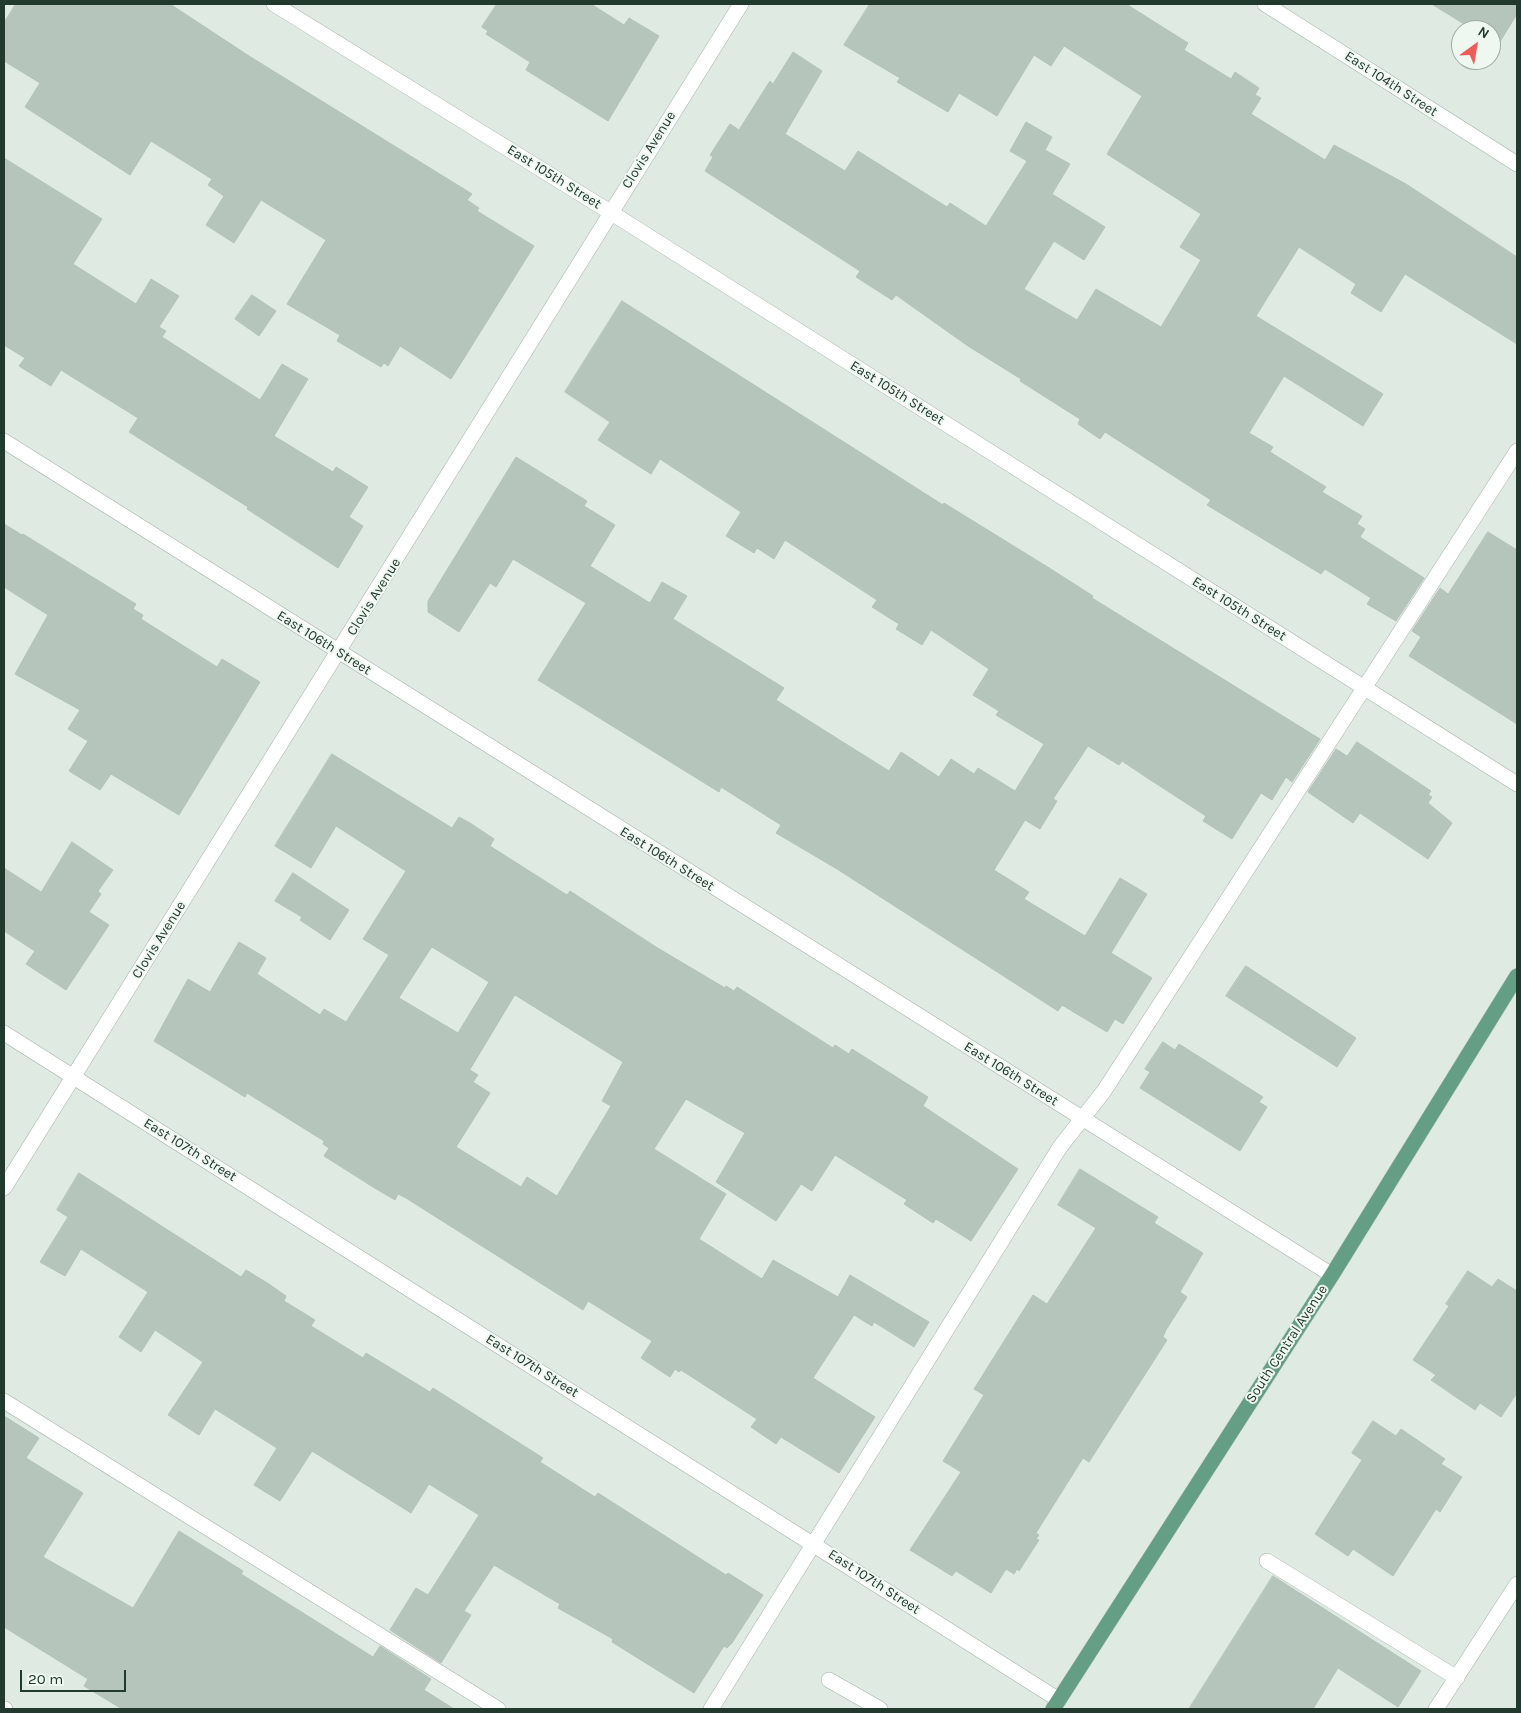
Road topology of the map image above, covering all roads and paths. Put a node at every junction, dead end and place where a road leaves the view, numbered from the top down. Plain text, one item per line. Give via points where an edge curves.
1 (274, 4) edge
2 (741, 4) edge
3 (1265, 4) edge
4 (1517, 164) edge
5 (610, 212) junction
6 (4, 441) edge
7 (1517, 451) edge
8 (339, 653) junction
9 (1364, 688) junction
10 (1517, 784) edge
11 (1517, 976) edge
12 (4, 1033) edge
13 (74, 1076) junction
14 (1083, 1119) junction
15 (4, 1188) edge
16 (1332, 1275) junction
17 (4, 1401) edge
18 (813, 1543) junction
19 (1267, 1560) dead end
20 (1517, 1584) edge
21 (1457, 1678) junction
22 (829, 1680) dead end
23 (1056, 1705) edge
24 (498, 1709) edge
25 (711, 1709) edge
26 (880, 1709) edge
27 (1436, 1709) edge

1 - 5 street, East 105th Street
2 - 5 street, Clovis Avenue
3 - 4 street, East 104th Street
5 - 8 street, Clovis Avenue
5 - 9 street, East 105th Street
6 - 8 street, East 106th Street
7 - 9 street
8 - 13 street, Clovis Avenue
8 - 14 street, East 106th Street
9 - 10 street, East 105th Street
9 - 14 street
11 - 16 main road, South Central Avenue
12 - 13 street, East 107th Street
13 - 15 street, Clovis Avenue
13 - 18 street, East 107th Street
14 - 16 street, East 106th Street
14 - 18 street via 1060,1147
16 - 23 main road, South Central Avenue
17 - 24 street
18 - 23 street, East 107th Street
18 - 25 street
19 - 21 street
20 - 21 street
21 - 27 street
22 - 26 street

